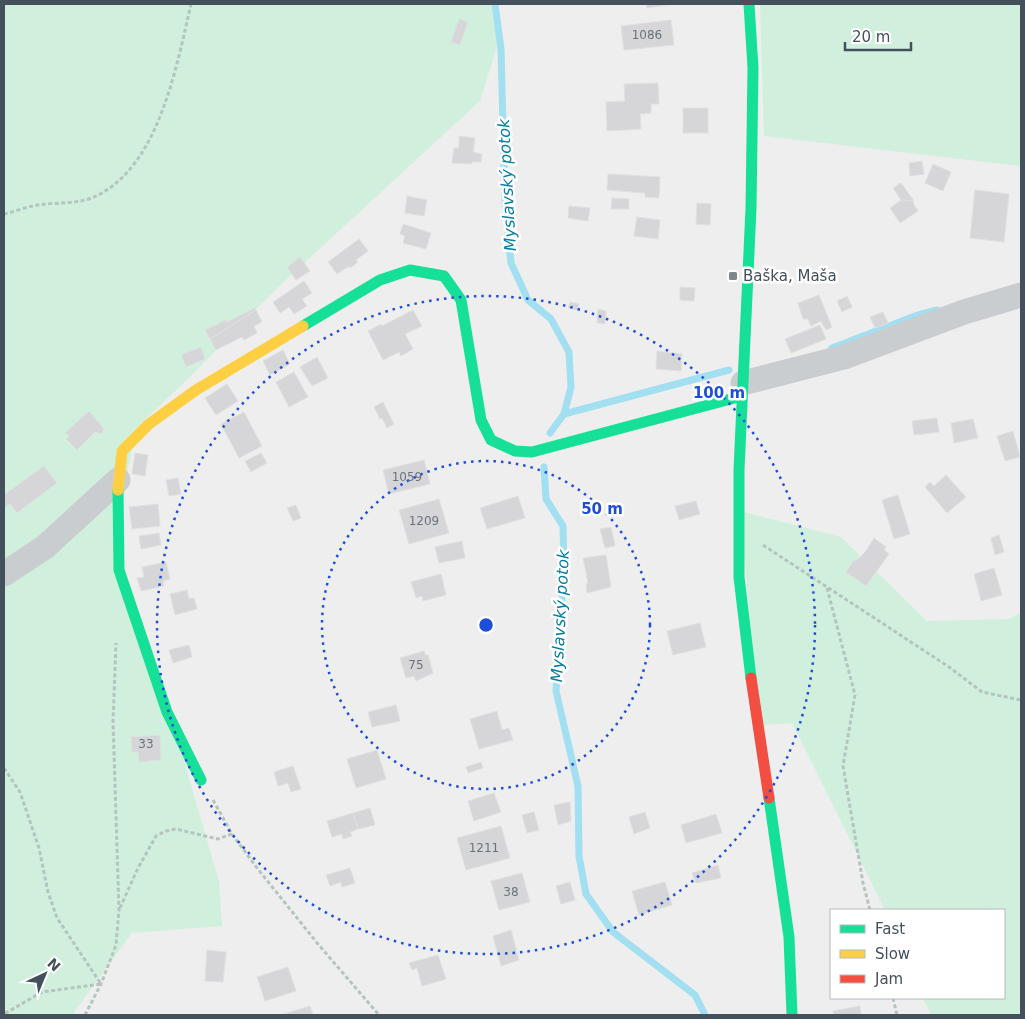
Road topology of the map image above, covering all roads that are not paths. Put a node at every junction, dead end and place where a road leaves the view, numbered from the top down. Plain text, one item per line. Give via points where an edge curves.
1 (749, 4) edge
2 (1021, 295) edge
3 (743, 390) junction
4 (118, 480) junction
5 (4, 574) edge
6 (201, 780) road end
7 (792, 1015) edge

1 - 3 street via 754,68
2 - 3 street
3 - 4 street via 532,452 515,451 491,440 481,420 461,300 444,276 410,270 380,280 196,390 149,424 122,452
3 - 7 street via 739,576 789,937
4 - 5 street via 45,547
4 - 6 street via 119,570 167,712

